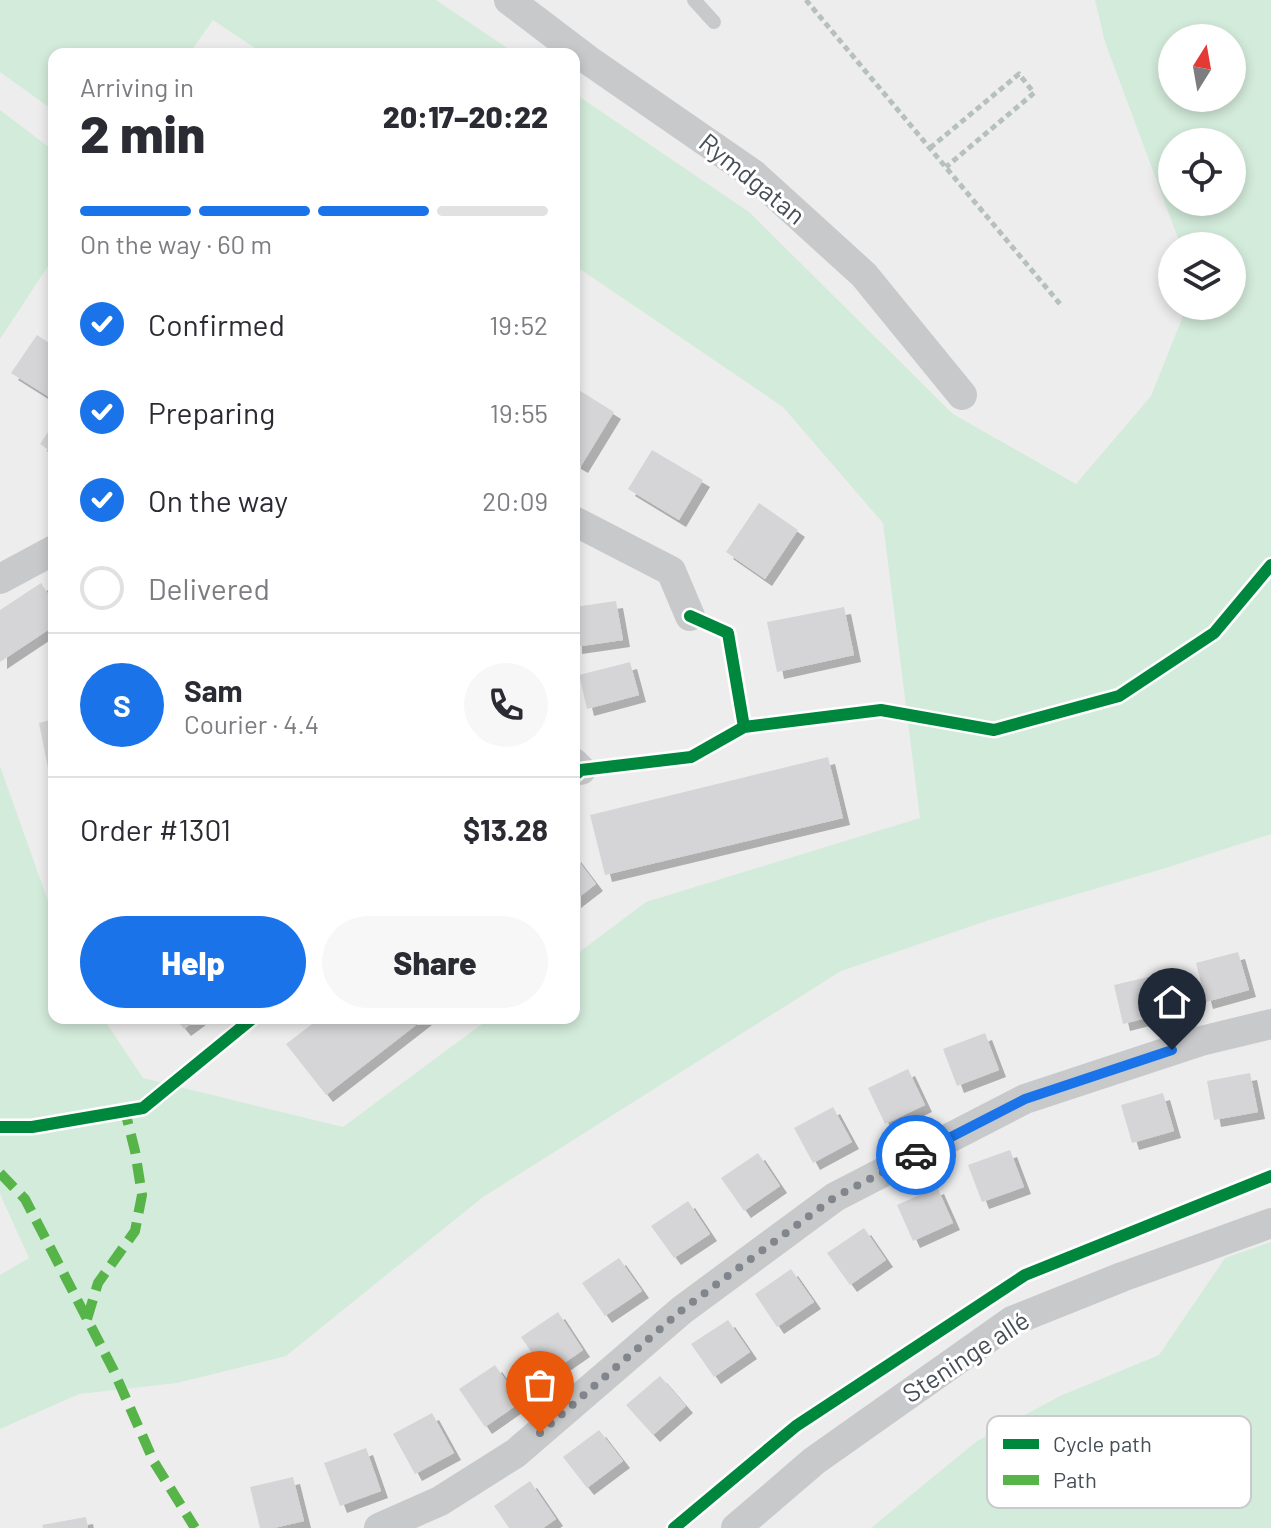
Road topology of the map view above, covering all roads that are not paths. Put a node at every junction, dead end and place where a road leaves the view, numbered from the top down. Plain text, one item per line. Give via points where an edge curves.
1 (509, 0) edge
2 (694, 0) edge
3 (714, 22) dead end
4 (572, 48) edge
5 (580, 54) edge
6 (962, 395) dead end
7 (580, 524) edge
8 (48, 553) edge
9 (0, 579) edge
10 (690, 616) dead end
11 (1271, 1024) edge
12 (1271, 1223) edge
13 (379, 1528) edge
14 (736, 1528) edge

1 - 4 street, Rymdgatan
2 - 3 lane
5 - 6 street, Rymdgatan via 753,174 864,275
7 - 10 street via 671,571
8 - 9 street
11 - 13 street via 1201,1041 1025,1099 835,1197 682,1310 516,1453 440,1501
12 - 14 street, Steninge allé via 1012,1321 814,1461

